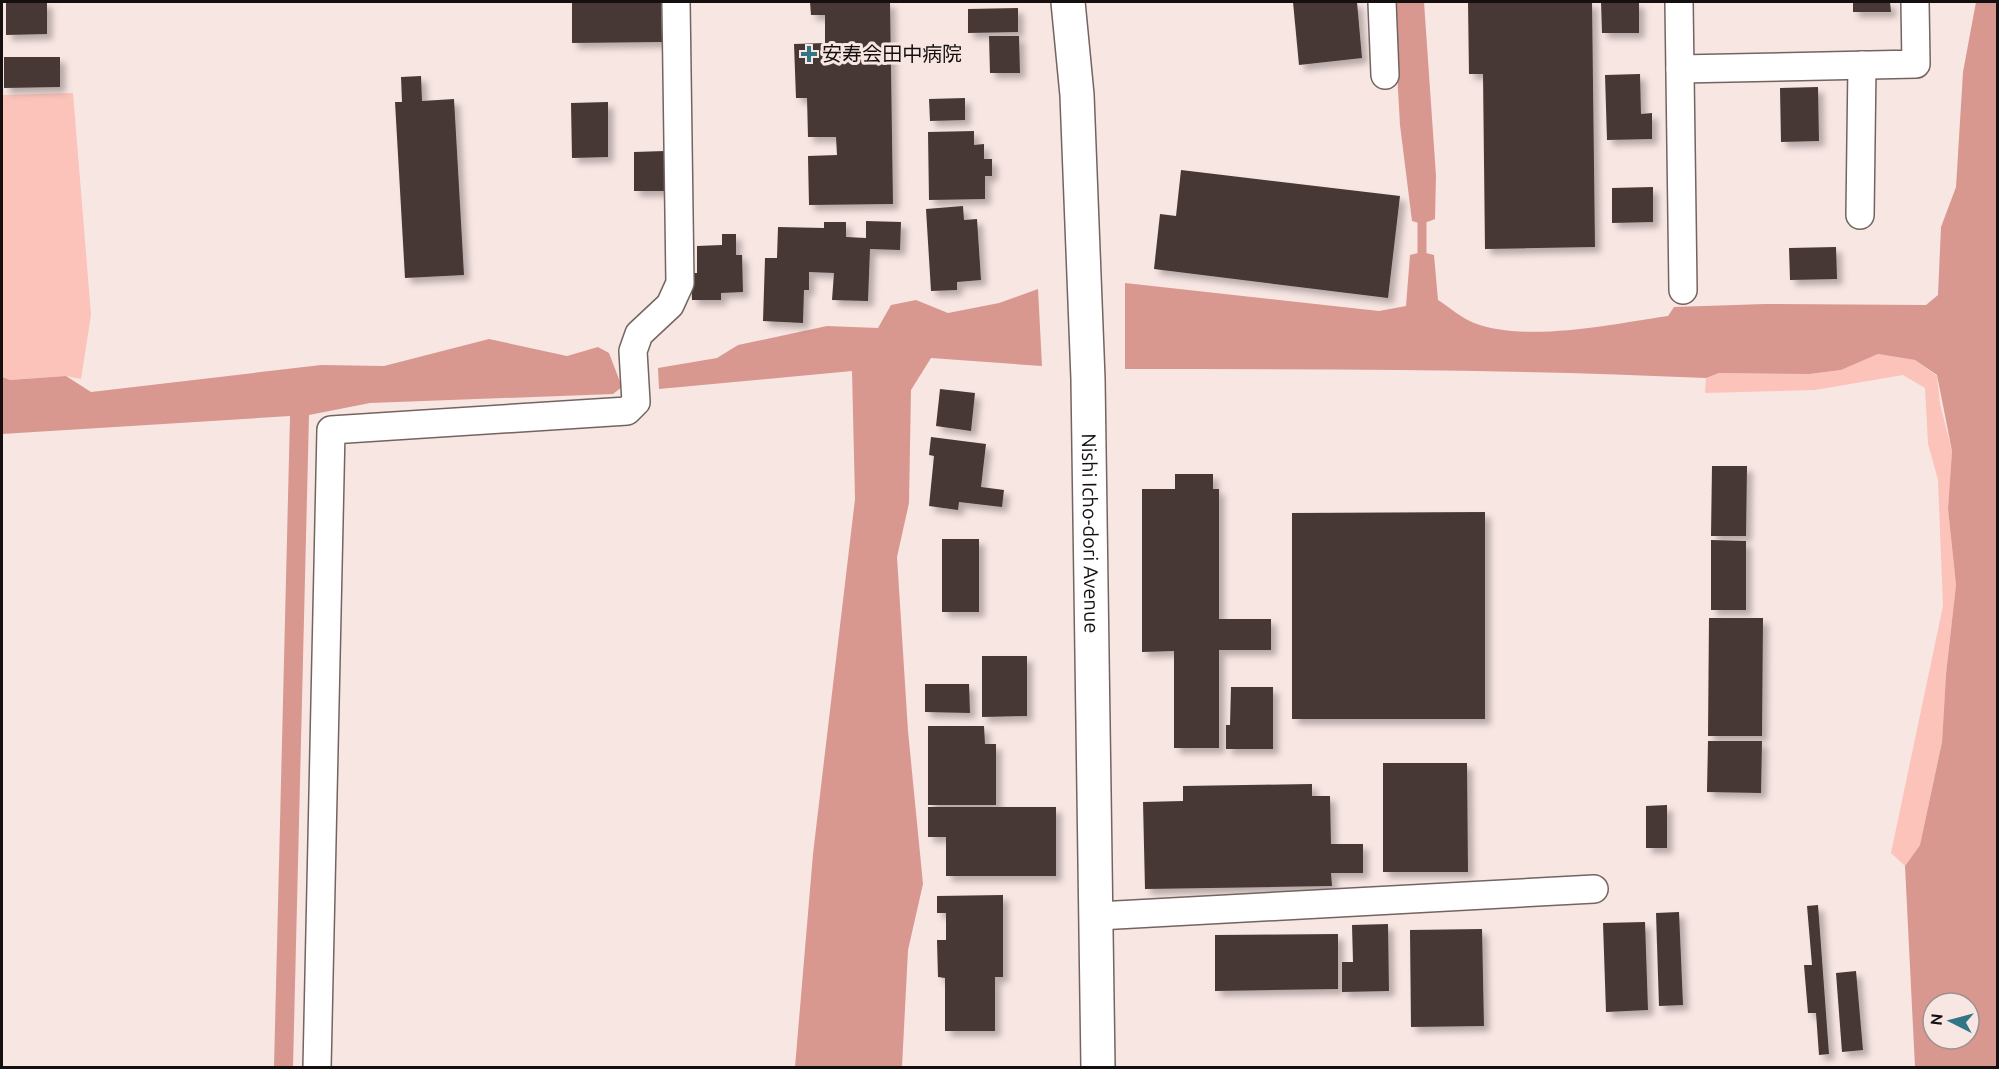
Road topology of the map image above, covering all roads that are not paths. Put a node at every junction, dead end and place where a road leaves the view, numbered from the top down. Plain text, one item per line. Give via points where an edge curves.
1 (676, 2) edge
2 (1068, 2) edge
3 (1382, 2) edge
4 (1678, 2) edge
5 (1915, 2) edge
6 (1862, 65) junction
7 (1680, 69) junction
8 (1385, 75) dead end
9 (1860, 215) dead end
10 (1683, 290) dead end
11 (1594, 889) dead end
12 (1098, 916) junction
13 (317, 1068) edge
14 (1098, 1068) edge

1 - 13 street via 680,283 670,305 639,334 633,351 636,402 627,411 331,430
2 - 12 highway, Nishi Icho-dori Avenue via 1077,95 1088,379
3 - 8 street
4 - 7 street
5 - 6 street via 1916,64
6 - 7 street
6 - 9 street
7 - 10 street
11 - 12 street
12 - 14 highway, Nishi Icho-dori Avenue

